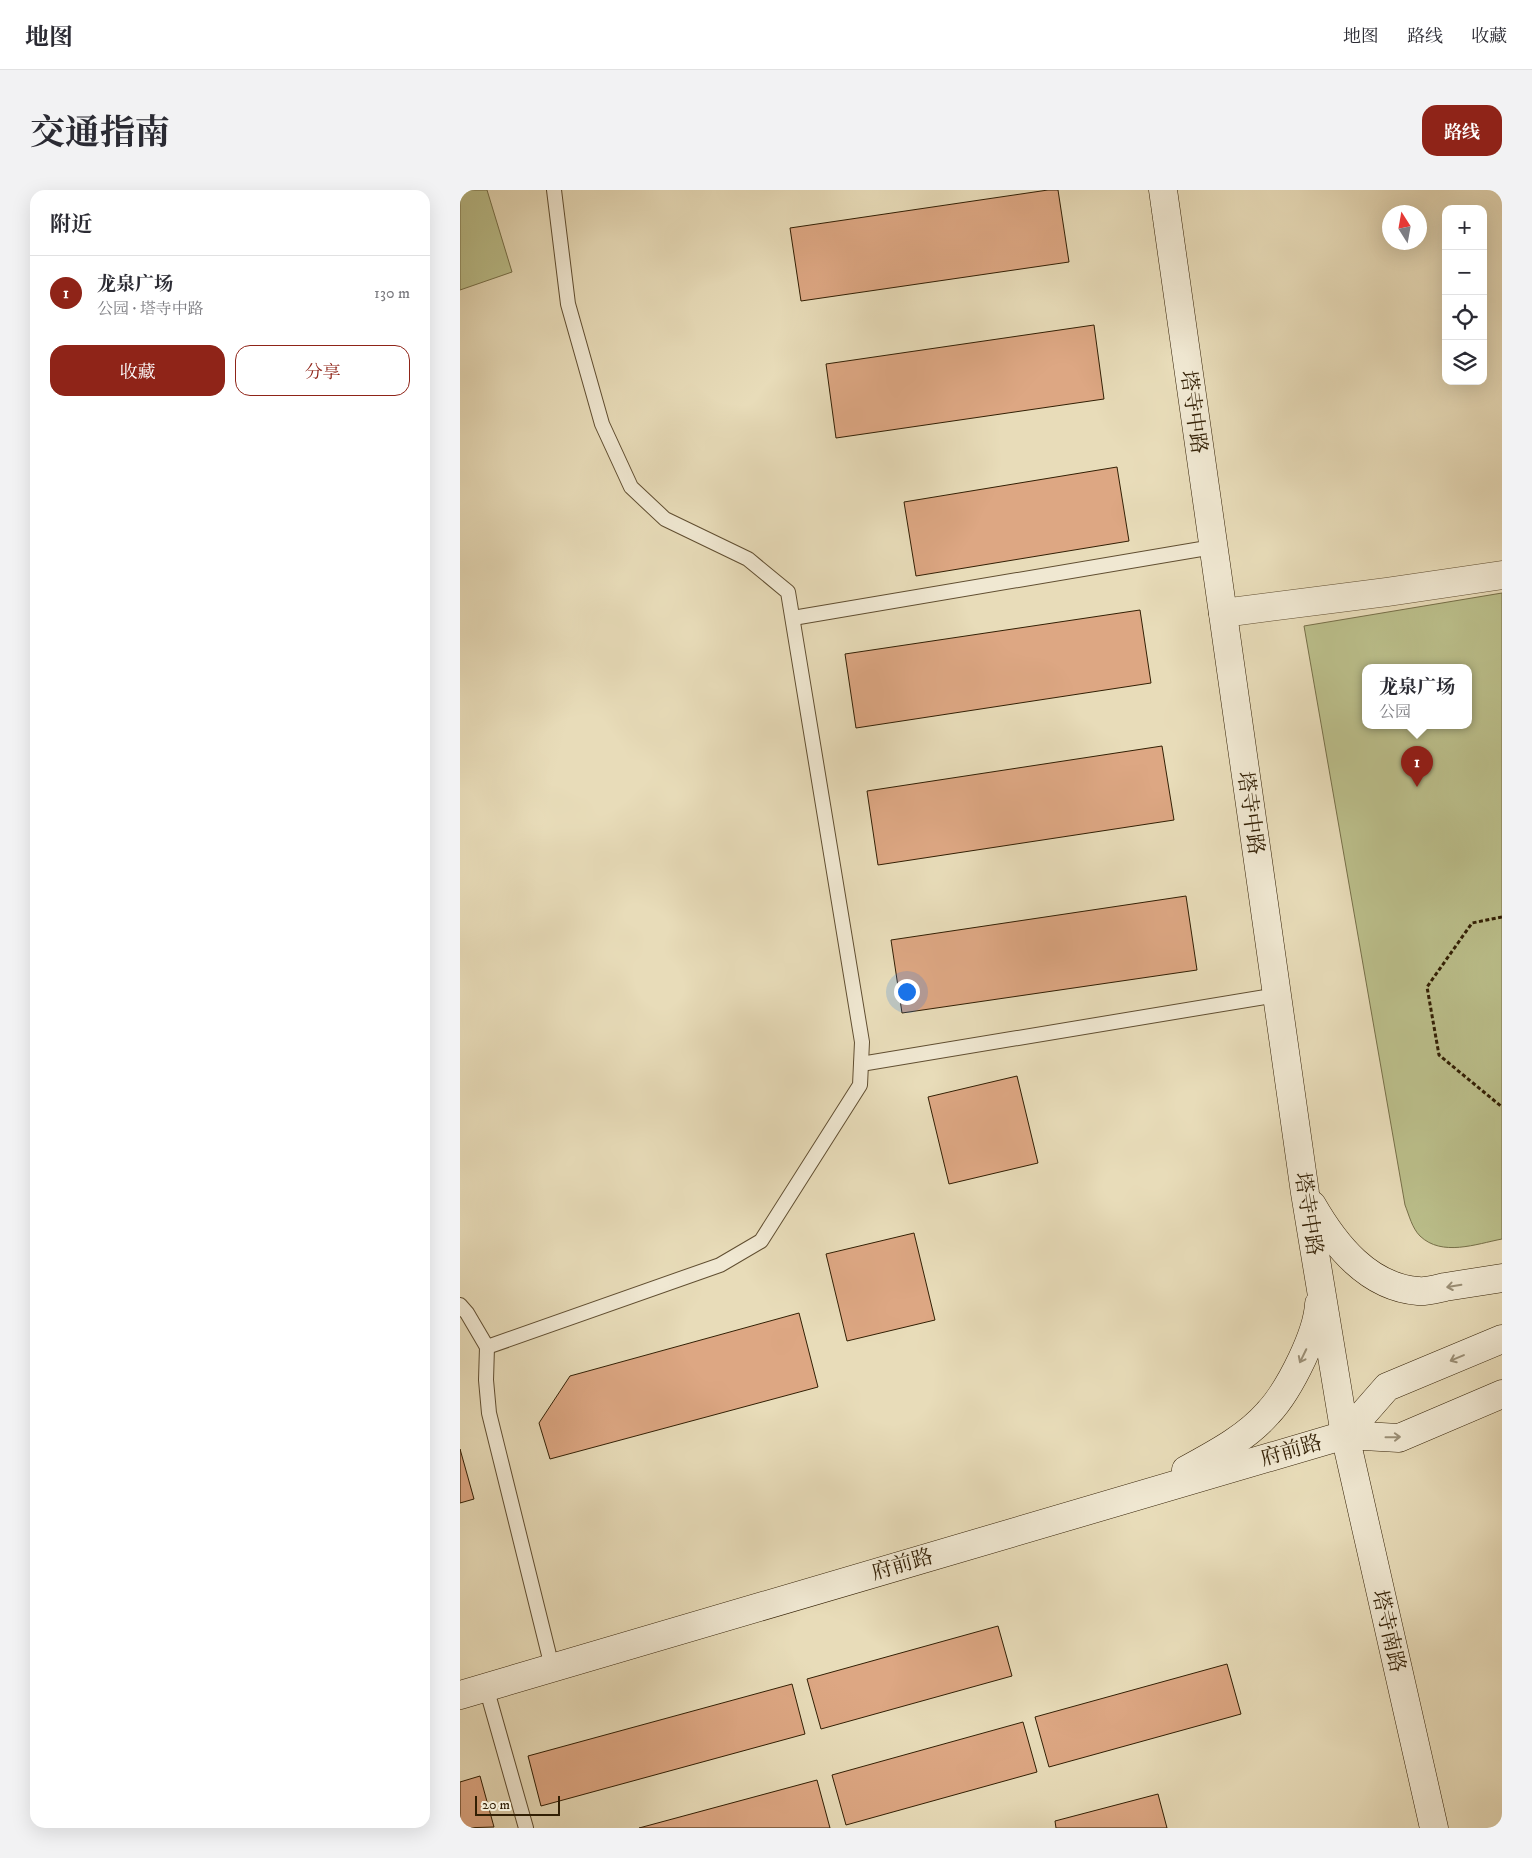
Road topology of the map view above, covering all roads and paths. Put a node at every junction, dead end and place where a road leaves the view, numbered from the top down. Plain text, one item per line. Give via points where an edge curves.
1 (554, 190) edge
2 (1163, 190) edge
3 (1213, 547) junction
4 (1502, 575) edge
5 (1223, 613) junction
6 (793, 618) junction
7 (1502, 918) edge
8 (1277, 995) junction
9 (861, 1064) junction
10 (1502, 1107) edge
11 (1305, 1193) junction
12 (1319, 1275) junction
13 (1502, 1278) edge
14 (460, 1305) edge
15 (1502, 1339) edge
16 (487, 1347) junction
17 (1502, 1394) edge
18 (1345, 1435) junction
19 (1140, 1494) junction
20 (552, 1667) junction
21 (486, 1687) junction
22 (460, 1695) edge
23 (526, 1828) edge
24 (1434, 1828) edge

1 - 6 lane via 568,304 602,424 631,486 665,519 748,559 788,592
2 - 3 main road, 塔寺中路
3 - 5 main road, 塔寺中路
3 - 6 lane
4 - 5 main road
5 - 8 main road, 塔寺中路
6 - 9 lane via 862,1042
7 - 10 path via 1472,923 1427,987 1439,1056
8 - 9 lane
8 - 11 main road, 塔寺中路
9 - 16 lane via 860,1085 761,1240 720,1265
11 - 12 main road, 塔寺中路
13 -> 11 main road via 1420,1291 1395,1288 1366,1272 1342,1250
12 - 18 main road, 塔寺中路
12 -> 19 main road via 1318,1311 1309,1344 1290,1384 1268,1414 1210,1457
14 - 16 lane
15 -> 18 main road, 府前路 via 1387,1388
16 - 20 lane via 489,1413
18 -> 17 main road, 府前路 via 1400,1438
18 - 19 main road, 府前路
18 - 24 main road, 塔寺南路
19 - 20 main road, 府前路
20 - 21 main road, 府前路
21 - 22 main road, 府前路
21 - 23 lane

